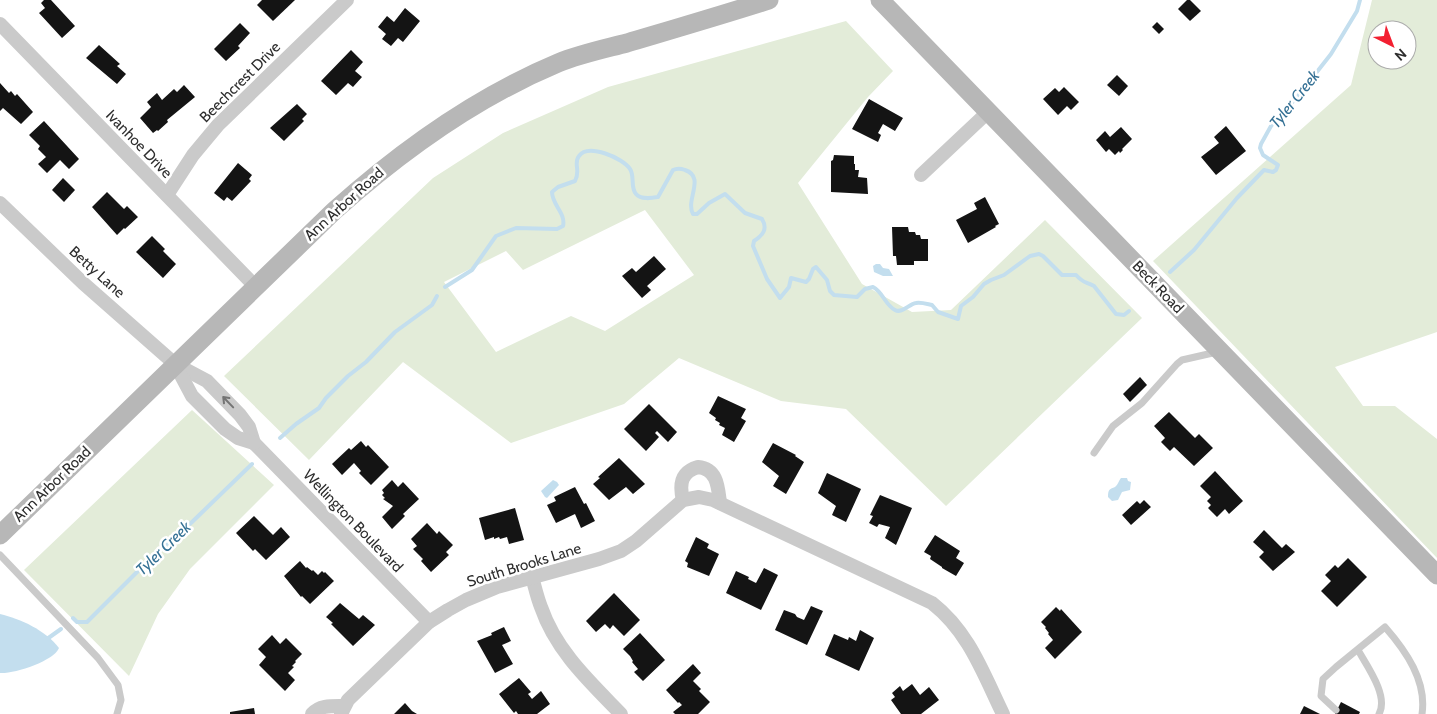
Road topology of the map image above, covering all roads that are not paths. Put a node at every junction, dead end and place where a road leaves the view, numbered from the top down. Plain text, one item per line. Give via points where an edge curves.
1 (347, 0) edge
2 (769, 0) edge
3 (880, 0) edge
4 (0, 24) edge
5 (988, 112) junction
6 (921, 175) dead end
7 (167, 195) junction
8 (0, 203) edge
9 (255, 286) junction
10 (1220, 351) junction
11 (175, 364) junction
12 (254, 443) junction
13 (1094, 453) dead end
14 (683, 500) junction
15 (720, 503) junction
16 (0, 535) edge
17 (0, 555) edge
18 (1437, 575) edge
19 (532, 577) junction
20 (429, 622) junction
21 (1358, 650) junction
22 (342, 710) edge
23 (1336, 710) dead end
24 (117, 714) edge
25 (312, 714) edge
26 (621, 714) edge
27 (1003, 714) edge
28 (1379, 714) edge
29 (1422, 714) edge

1 - 7 street, Beechcrest Drive via 218,125 193,155
2 - 9 main road, Ann Arbor Road via 560,62 507,87 420,140 362,186
3 - 5 main road, Beck Road
4 - 7 street, Ivanhoe Drive
5 - 6 street
5 - 10 main road, Beck Road
7 - 9 street, Ivanhoe Drive
8 - 11 street, Betty Lane via 83,283
9 - 11 main road, Ann Arbor Road
10 - 13 lane via 1177,364 1142,403 1114,426
10 - 18 main road, Beck Road
12 -> 11 street, Wellington Boulevard via 249,427 240,415 207,381
11 - 12 street, Wellington Boulevard via 192,396 225,429
11 - 16 main road, Ann Arbor Road
12 - 20 street, Wellington Boulevard
14 - 15 street via 699,497
14 - 15 street via 682,482 688,472 698,467 714,475
14 - 19 street, South Brooks Lane via 620,551
15 - 27 street via 932,603 952,620 966,639
17 - 24 lane via 98,658 118,685 121,700
19 - 20 street, South Brooks Lane via 482,593
19 - 26 street via 541,607 562,648
20 - 22 street, South Brooks Lane
21 - 23 lane via 1324,679 1322,696
21 - 28 lane via 1381,692
21 - 29 lane via 1385,627 1400,645 1419,679 1424,703
22 - 25 street via 332,706 319,708

